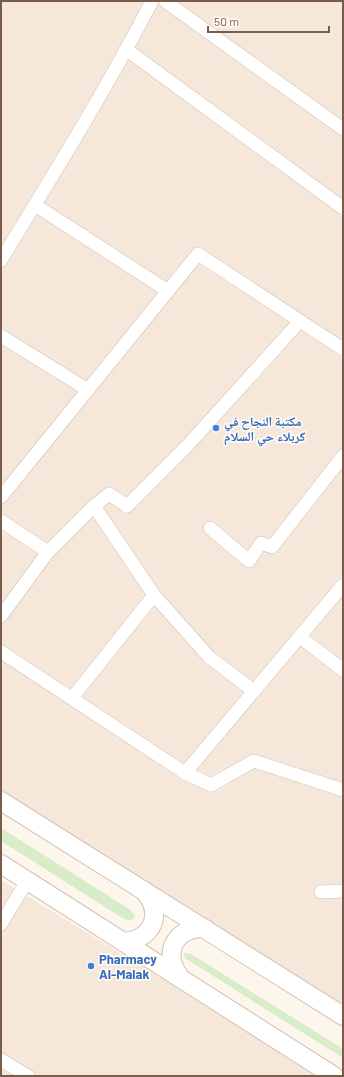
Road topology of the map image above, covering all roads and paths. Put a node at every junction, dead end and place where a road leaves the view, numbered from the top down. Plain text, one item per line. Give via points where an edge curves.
1 (152, 1) edge
2 (165, 1) edge
3 (127, 50) junction
4 (343, 129) edge
5 (35, 205) junction
6 (343, 208) edge
7 (1, 260) edge
8 (168, 291) junction
9 (300, 321) junction
10 (1, 336) edge
11 (343, 349) edge
12 (88, 390) junction
13 (343, 456) edge
14 (1, 497) edge
15 (94, 506) junction
16 (1, 521) edge
17 (210, 528) dead end
18 (48, 552) junction
19 (343, 585) edge
20 (154, 595) junction
21 (1, 616) edge
22 (300, 637) junction
23 (3, 657) edge
24 (343, 670) edge
25 (254, 691) junction
26 (72, 698) junction
27 (185, 773) junction
28 (343, 790) edge
29 (1, 801) edge
30 (1, 864) edge
31 (27, 881) junction
32 (144, 891) junction
33 (343, 891) edge
34 (320, 892) dead end
35 (1, 924) edge
36 (204, 928) junction
37 (123, 942) junction
38 (180, 977) junction
39 (343, 1016) edge
40 (1, 1060) edge
41 (28, 1076) edge
42 (334, 1076) edge

1 - 3 street
2 - 4 street
3 - 5 street
3 - 6 street
5 - 7 street
5 - 8 street
8 - 9 street via 198,254
8 - 12 street
9 - 11 street
9 - 15 street via 188,445 127,506 109,494
10 - 12 street
12 - 14 street
13 - 17 street via 272,547 261,543 249,561
15 - 18 street
15 - 20 street
16 - 18 street
18 - 21 street
19 - 22 street
20 - 25 street via 209,657
20 - 26 street
22 - 24 street
22 - 25 street
23 - 26 street
25 - 27 street
26 - 27 street
27 - 28 street via 211,785 254,761
29 - 32 main road
30 - 31 main road
31 - 35 street
31 - 37 main road
32 - 36 main road
32 - 37 main road via 154,906 153,924 141,938
33 - 34 street
36 - 38 main road via 186,931 174,944 171,961
36 - 39 main road
37 - 38 main road
38 - 42 main road
40 - 41 street

